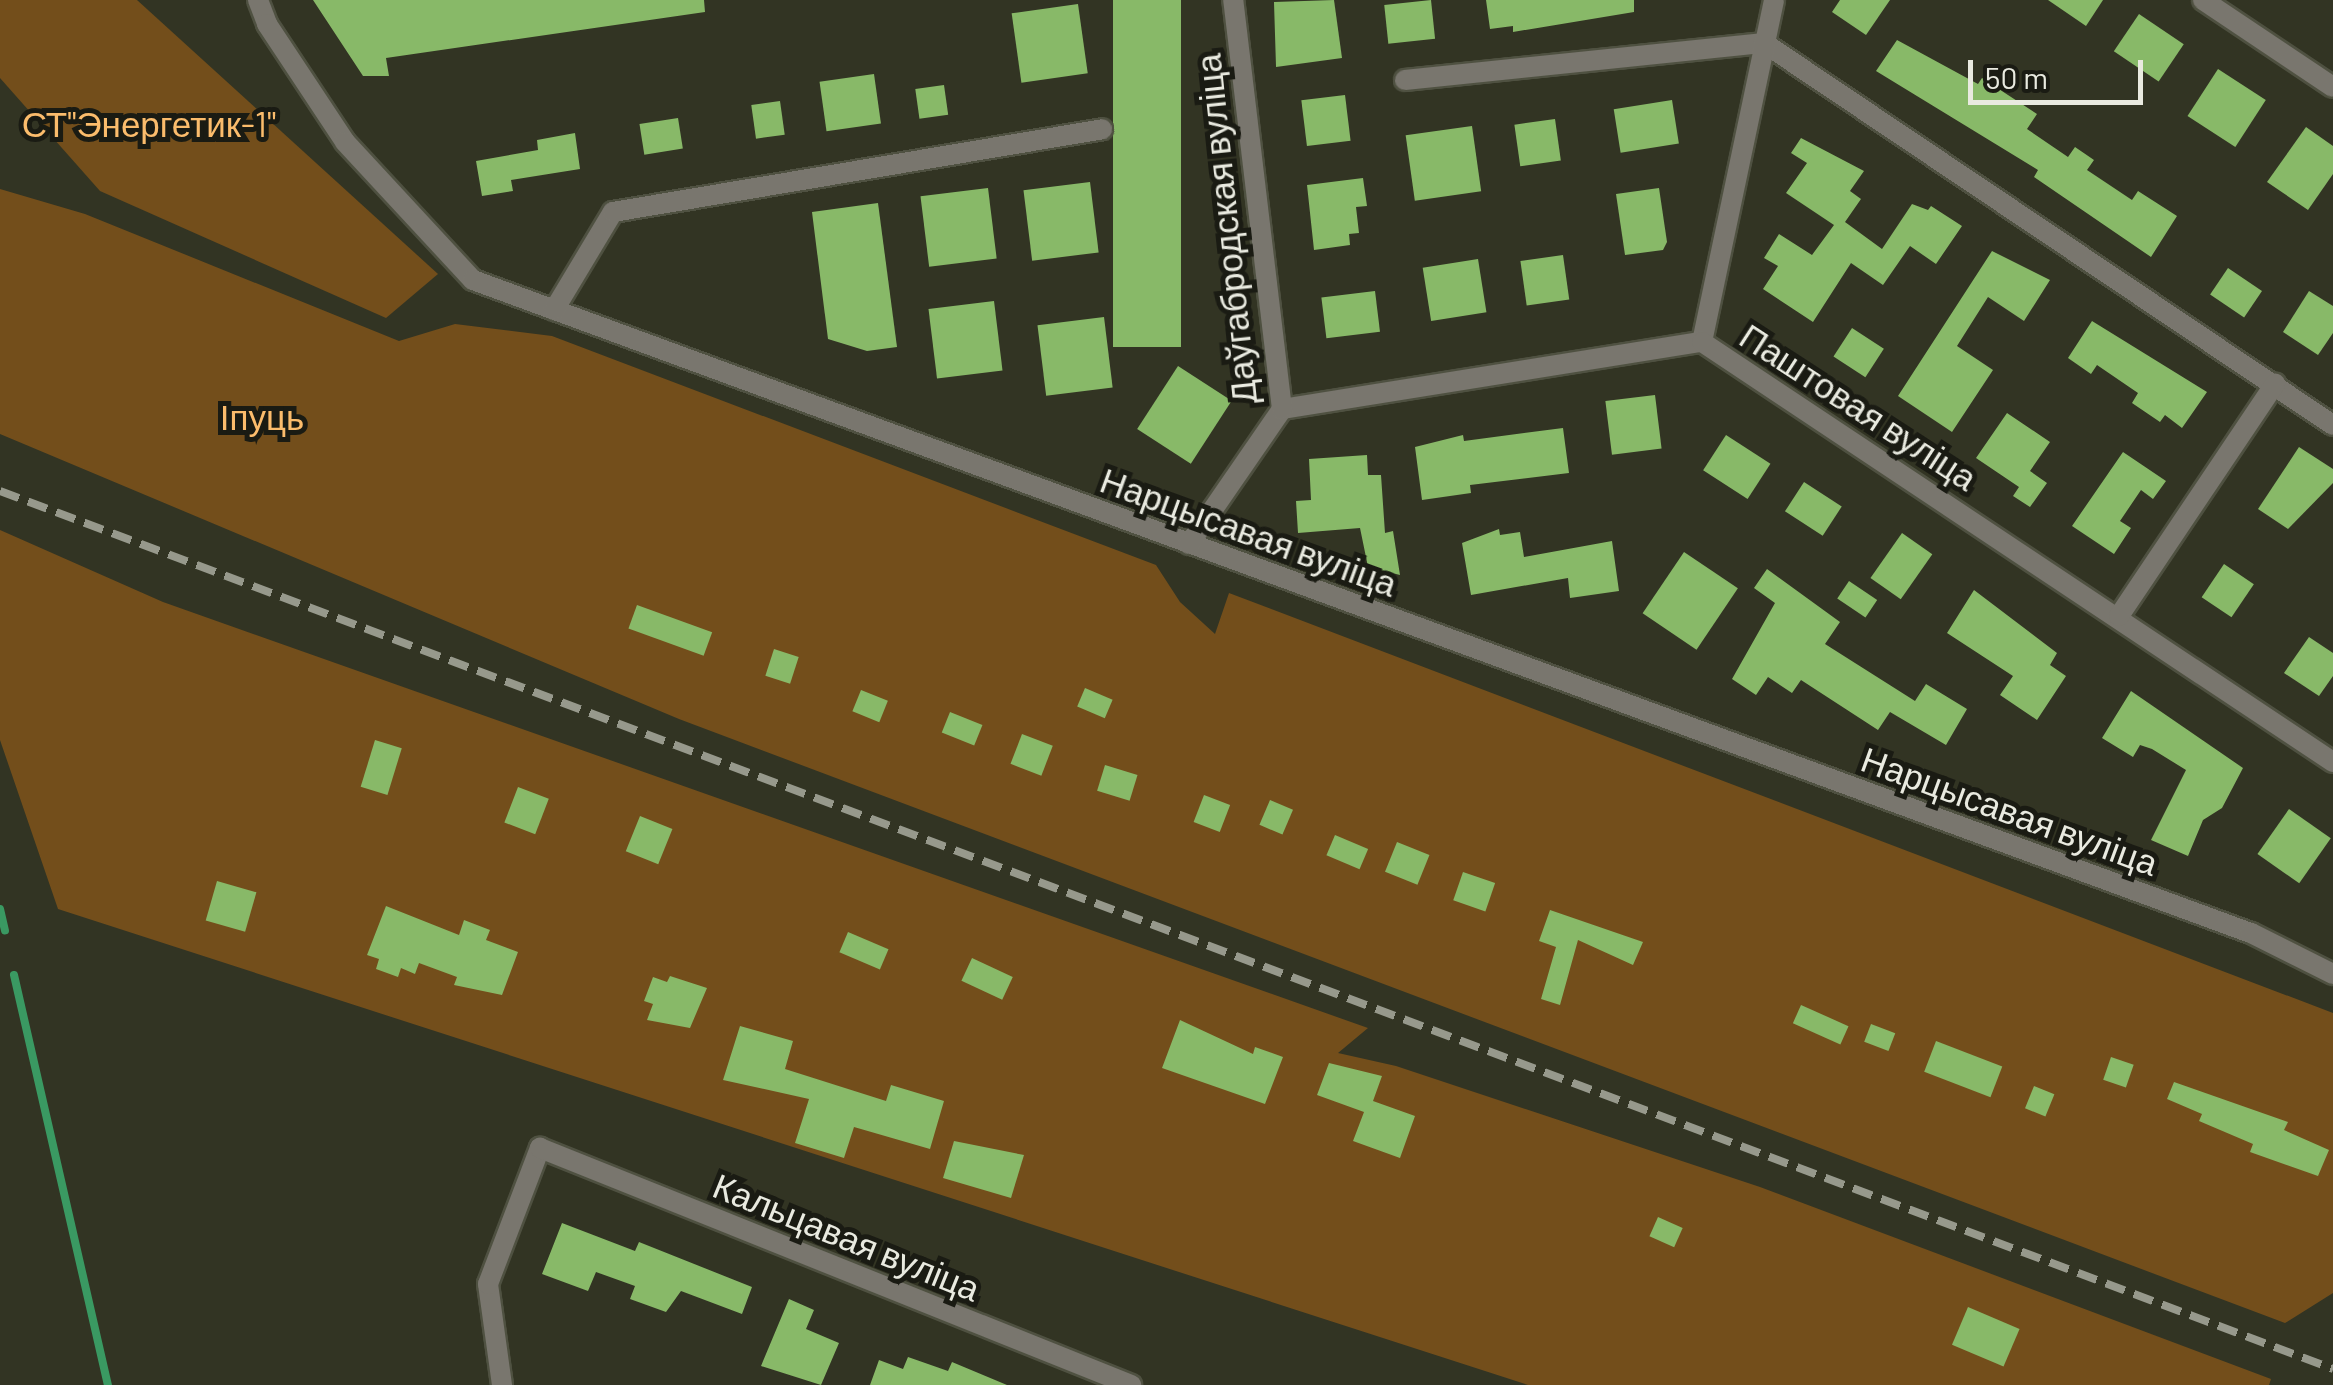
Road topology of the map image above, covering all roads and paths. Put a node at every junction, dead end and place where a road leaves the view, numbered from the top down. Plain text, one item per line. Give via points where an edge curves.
1 (258, 0) edge
2 (1234, 0) edge
3 (1774, 0) edge
4 (2204, 0) edge
5 (1764, 43) junction
6 (1406, 80) dead end
7 (2333, 87) edge
8 (1102, 129) dead end
9 (554, 310) junction
10 (1702, 342) junction
11 (2275, 384) junction
12 (1282, 409) junction
13 (2333, 424) edge
14 (1189, 544) junction
15 (2119, 616) junction
16 (2333, 762) edge
17 (2333, 974) edge
18 (502, 1385) edge
19 (1131, 1385) edge

1 - 9 street, Нарцысавая вуліца via 345,142 473,280
2 - 12 street, Даўгабродская вуліца
3 - 5 street
4 - 7 street
5 - 6 street
5 - 10 street
5 - 11 street
8 - 9 street via 613,212
9 - 14 street, Нарцысавая вуліца
10 - 12 street, Паштовая вуліца
10 - 15 street, Паштовая вуліца
11 - 13 street
11 - 15 street
12 - 14 street, Даўгабродская вуліца
14 - 17 street, Нарцысавая вуліца via 2232,926
15 - 16 street, Паштовая вуліца
18 - 19 street, Кальцавая вуліца via 488,1284 540,1148

